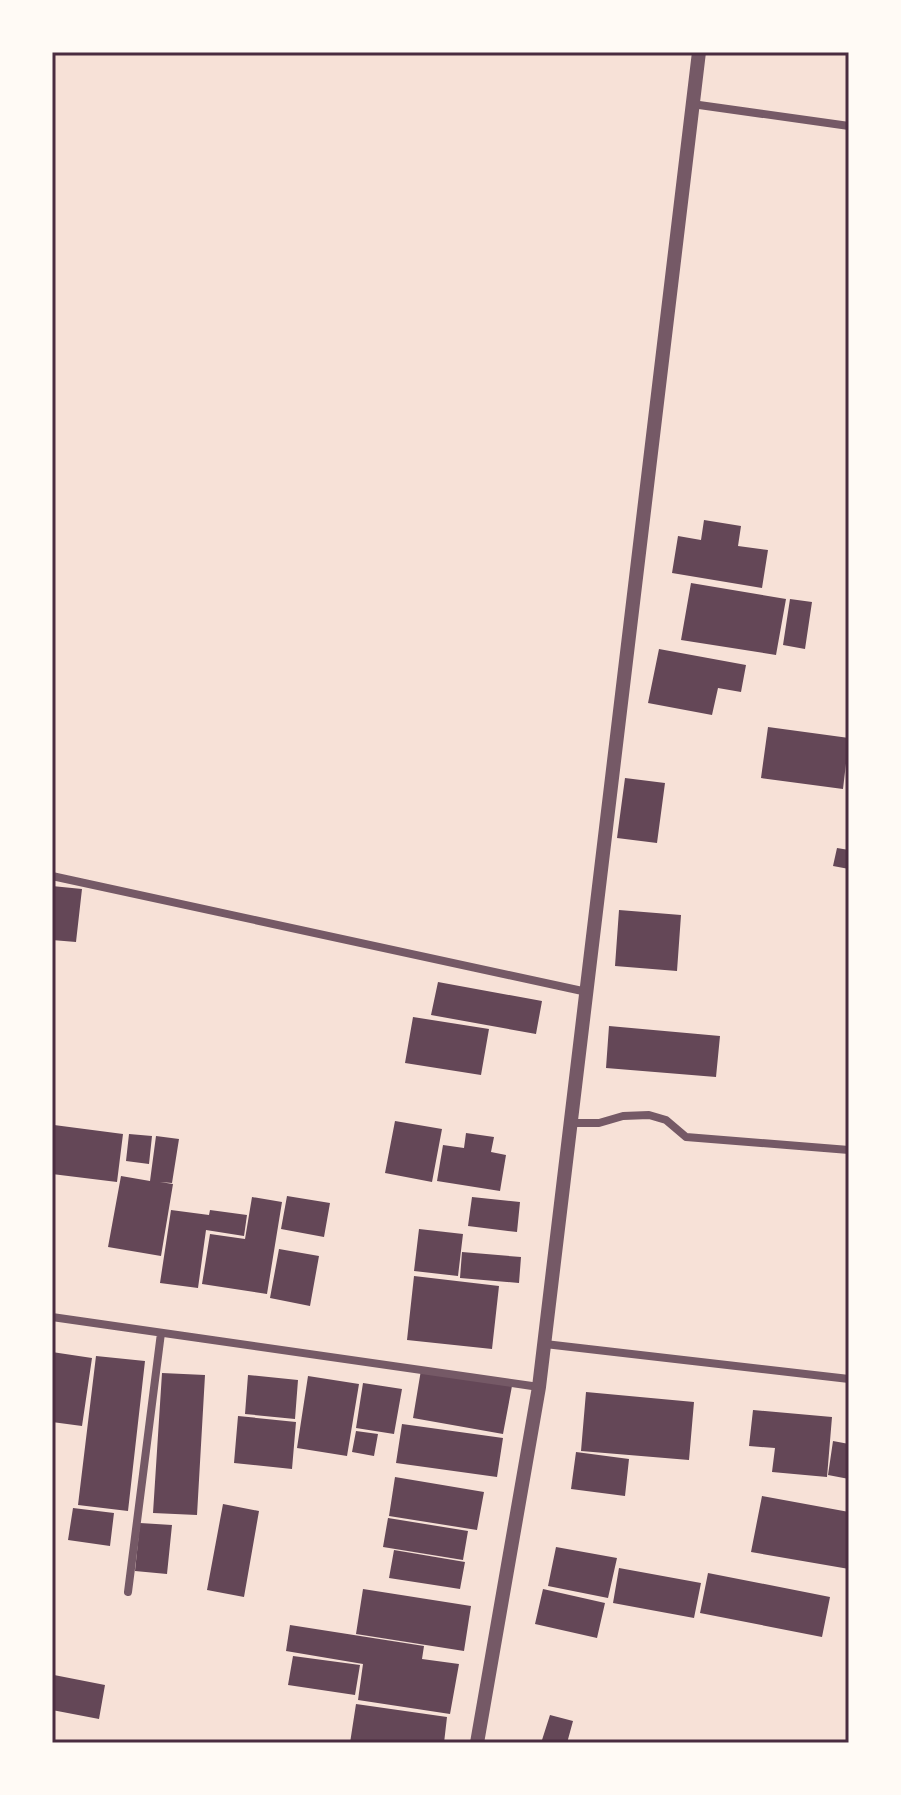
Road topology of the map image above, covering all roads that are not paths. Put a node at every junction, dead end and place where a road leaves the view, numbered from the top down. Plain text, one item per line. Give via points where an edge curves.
1 (699, 52) edge
2 (692, 104) junction
3 (849, 126) edge
4 (52, 876) edge
5 (587, 992) junction
6 (572, 1123) junction
7 (849, 1150) edge
8 (52, 1317) edge
9 (161, 1333) junction
10 (545, 1344) junction
11 (849, 1379) edge
12 (539, 1387) junction
13 (128, 1592) dead end
14 (477, 1743) edge

1 - 2 street
2 - 3 street
2 - 5 street
4 - 5 street
5 - 6 street
6 - 7 street via 649,1115 666,1120 686,1137
6 - 10 street
8 - 9 street
9 - 12 street
9 - 13 street
10 - 11 street
10 - 12 street
12 - 14 street

